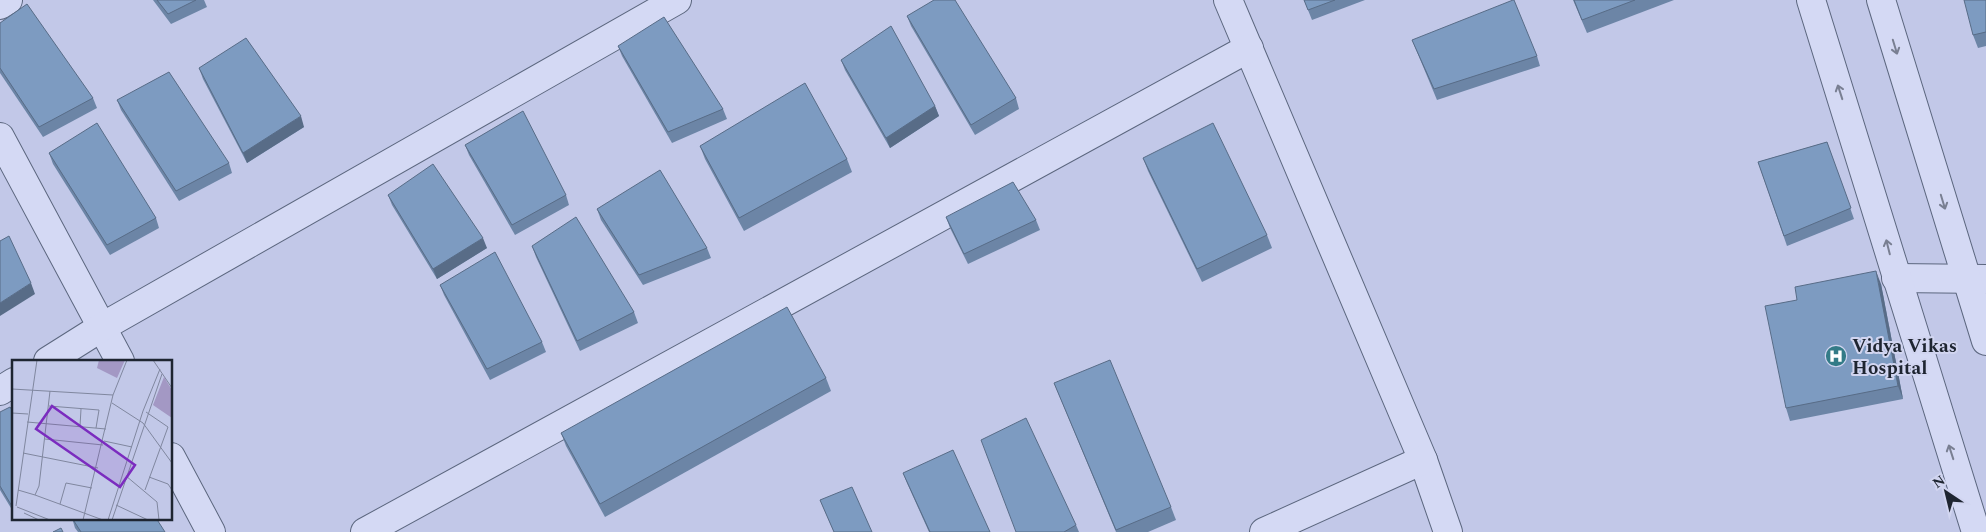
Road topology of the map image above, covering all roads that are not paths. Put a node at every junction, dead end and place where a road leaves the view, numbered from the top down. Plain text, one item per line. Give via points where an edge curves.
1 (8, 0) edge
2 (1228, 0) edge
3 (1811, 0) edge
4 (1881, 0) edge
5 (672, 1) edge
6 (0, 5) edge
7 (1249, 48) junction
8 (0, 137) edge
9 (1896, 278) junction
10 (1976, 278) edge
11 (102, 327) junction
12 (1986, 340) edge
13 (50, 360) edge
14 (119, 360) edge
15 (12, 383) edge
16 (0, 391) edge
17 (172, 459) edge
18 (1423, 460) junction
19 (211, 532) edge
20 (365, 532) edge
21 (1264, 532) edge
22 (1448, 532) edge
23 (1976, 532) edge

1 - 6 street
2 - 7 street
9 -> 3 street via 1884,230
4 -> 10 street
5 - 11 street
7 - 18 street
7 - 20 street
8 - 11 street
9 - 10 street
23 -> 9 street
10 - 12 street
11 - 13 street
11 - 14 street
15 - 16 street
17 - 19 street
18 - 21 street
18 - 22 street

